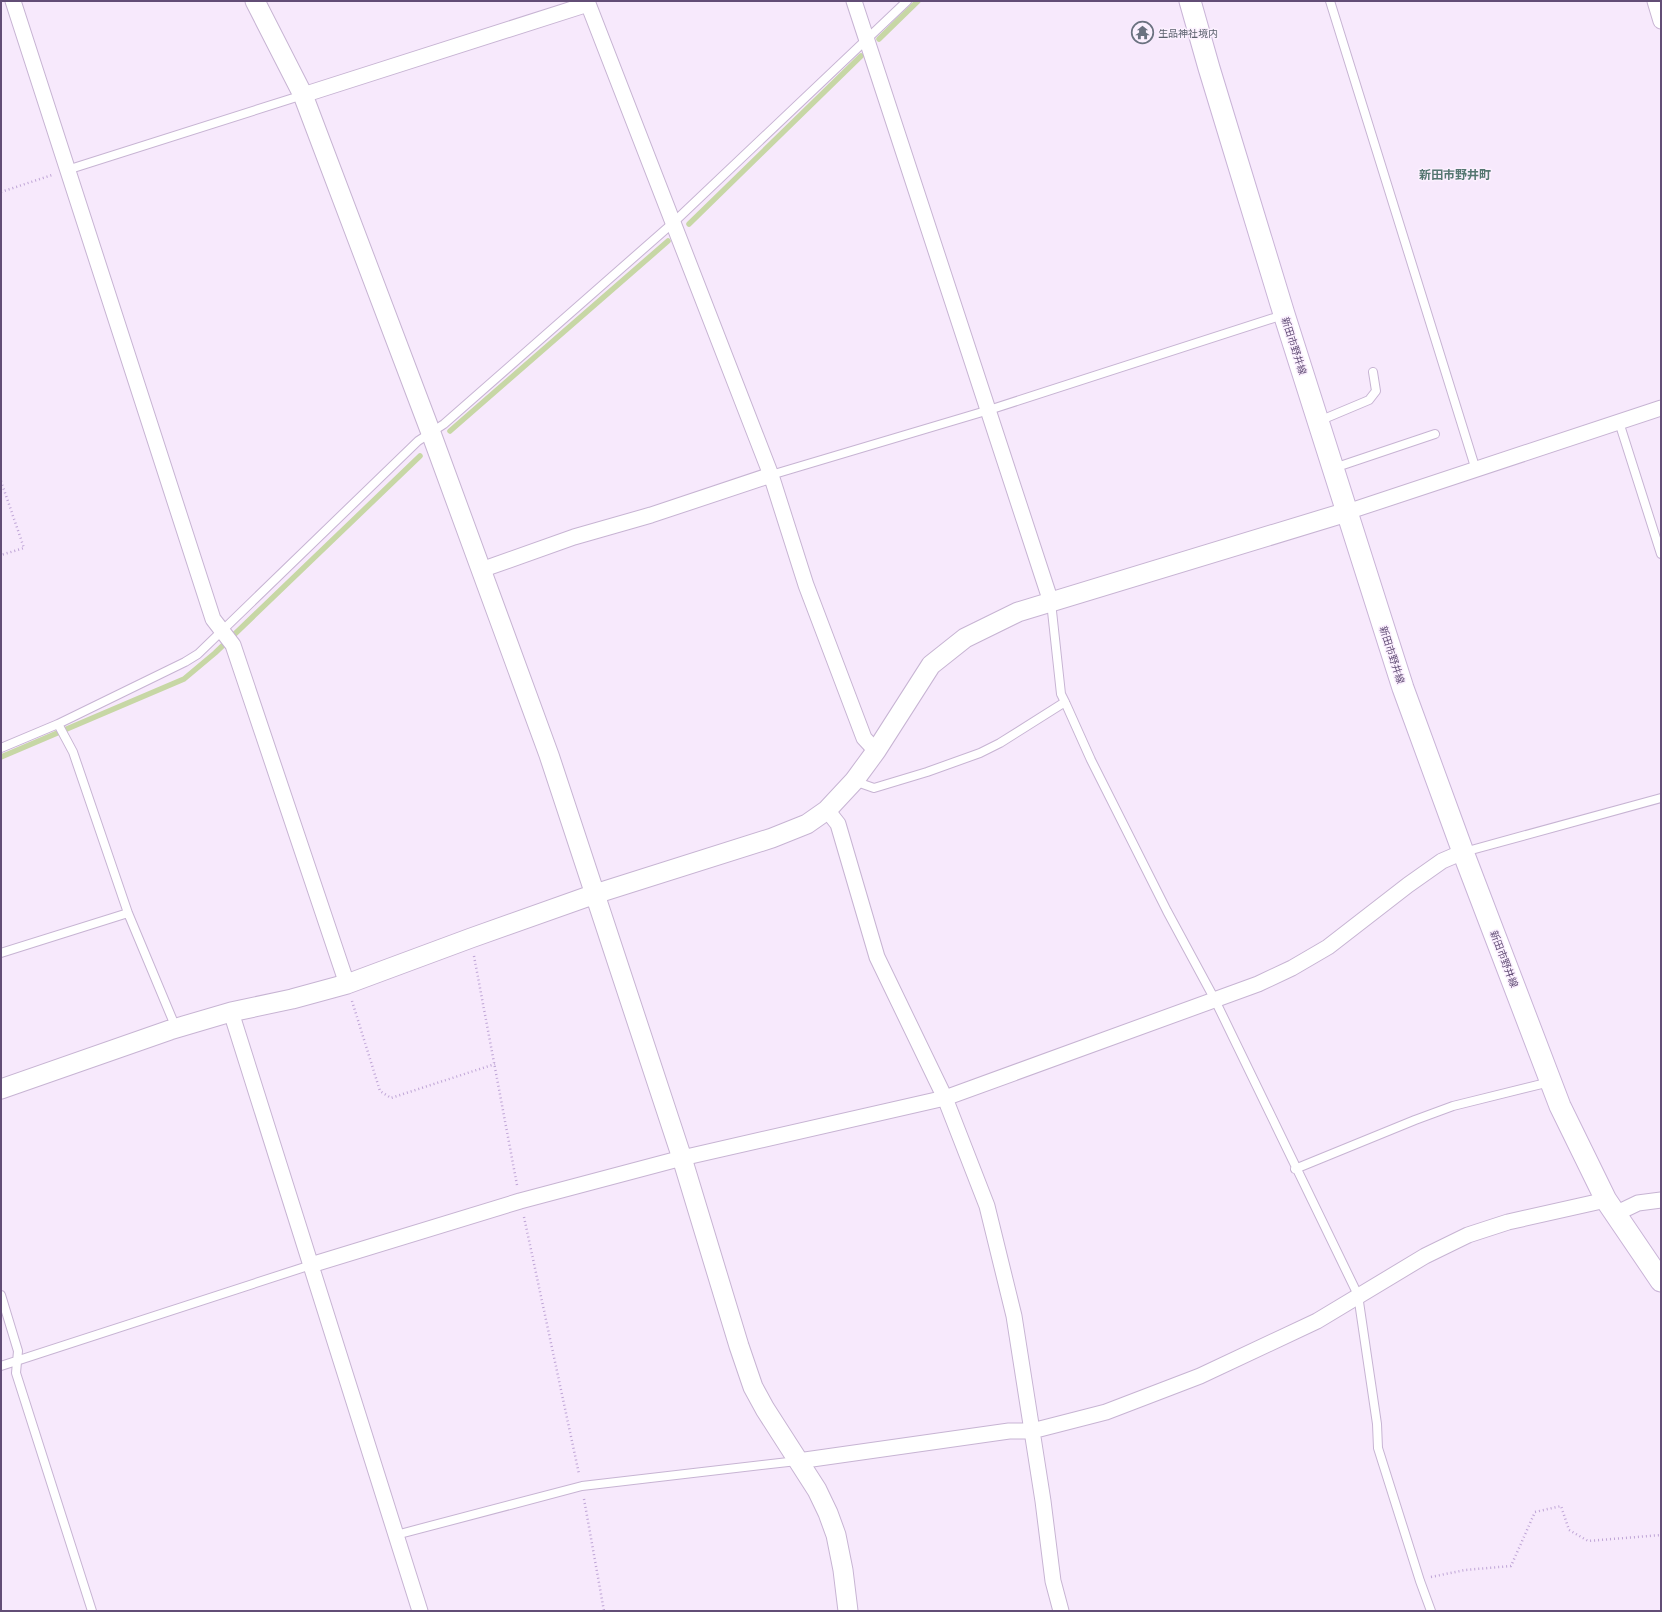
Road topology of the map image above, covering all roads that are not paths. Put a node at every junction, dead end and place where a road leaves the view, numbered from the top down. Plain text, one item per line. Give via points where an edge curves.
1 (13, 1) edge
2 (255, 1) edge
3 (854, 1) edge
4 (907, 1) edge
5 (1190, 1) edge
6 (1330, 1) edge
7 (1655, 1) edge
8 (590, 2) edge
9 (1661, 21) edge
10 (867, 39) junction
11 (302, 95) junction
12 (67, 170) junction
13 (674, 222) junction
14 (1284, 314) junction
15 (1373, 372) dead end
16 (1661, 408) edge
17 (990, 410) junction
18 (1318, 421) junction
19 (1619, 422) junction
20 (431, 433) junction
21 (1435, 434) dead end
22 (1333, 468) junction
23 (1476, 470) junction
24 (771, 475) junction
25 (1347, 512) junction
26 (1661, 554) edge
27 (481, 570) junction
28 (1051, 602) junction
29 (221, 631) junction
30 (1065, 702) junction
31 (58, 724) junction
32 (1, 748) edge
33 (876, 751) junction
34 (854, 781) junction
35 (1661, 798) edge
36 (828, 810) junction
37 (1463, 852) junction
38 (595, 894) junction
39 (128, 913) junction
40 (1, 954) edge
41 (347, 984) junction
42 (1214, 998) junction
43 (231, 1012) junction
44 (176, 1028) junction
45 (1550, 1082) junction
46 (1, 1090) edge
47 (945, 1098) junction
48 (682, 1158) junction
49 (1295, 1169) junction
50 (1661, 1200) edge
51 (1610, 1207) junction
52 (310, 1265) junction
53 (1661, 1281) edge
54 (1, 1295) edge
55 (1358, 1296) junction
56 (18, 1361) junction
57 (1, 1366) edge
58 (1032, 1431) junction
59 (798, 1461) junction
60 (396, 1535) junction
61 (92, 1611) edge
62 (420, 1611) edge
63 (848, 1611) edge
64 (1061, 1611) edge
65 (1431, 1611) edge

1 - 12 street
2 - 11 street
3 - 10 street
4 - 10 lane
5 - 14 main road, 新田市野井線
6 - 23 lane
7 - 9 street
8 - 11 street
8 - 13 street
10 - 13 lane
10 - 17 street
11 - 12 lane
11 - 20 street
12 - 29 street via 213,619
13 - 20 lane
13 - 24 street
14 - 17 lane
14 - 18 main road, 新田市野井線
15 - 18 lane via 1376,391 1369,400
16 - 19 street
17 - 24 lane
17 - 28 street
18 - 22 main road, 新田市野井線
19 - 23 street
19 - 26 lane
20 - 27 street
20 - 29 lane via 418,441
21 - 22 lane
22 - 25 main road, 新田市野井線
23 - 25 street
24 - 27 street via 574,537
24 - 33 street via 806,585 864,738
25 - 28 street
25 - 37 main road, 新田市野井線 via 1403,688
27 - 38 street via 549,755
28 - 30 lane via 1061,694
28 - 33 street via 1018,612 965,638 931,665
29 - 31 lane via 198,654 185,662
29 - 41 street via 233,645
30 - 34 lane via 980,753 874,788
30 - 42 lane via 1091,760
31 - 32 lane
31 - 39 lane via 73,752
33 - 34 street
34 - 36 street
35 - 37 lane
36 - 38 street via 807,824 772,838
36 - 47 street via 838,824 877,956
37 - 42 street via 1442,861 1328,947 1258,984
37 - 45 main road, 新田市野井線
38 - 41 street
38 - 48 street
39 - 40 lane
39 - 44 lane
41 - 43 street
42 - 47 street
42 - 49 lane
43 - 44 street
43 - 52 street
44 - 46 street
45 - 49 lane via 1453,1106
45 - 51 main road, 新田市野井線
47 - 48 street
47 - 58 street via 987,1206 1014,1316
48 - 52 street via 520,1201
48 - 59 street via 753,1386
49 - 55 lane
50 - 51 street
51 - 53 main road, 新田市野井線
51 - 55 street via 1508,1222 1468,1235 1425,1256
52 - 56 lane
52 - 60 street
54 - 56 lane via 18,1351
55 - 58 street via 1317,1321 1200,1376 1106,1412
55 - 65 lane via 1377,1424 1378,1448
56 - 57 lane
56 - 61 lane via 16,1374
58 - 59 street via 1009,1431
58 - 64 street via 1053,1581
59 - 60 lane via 582,1486
59 - 63 street via 817,1490 836,1535
60 - 62 street

